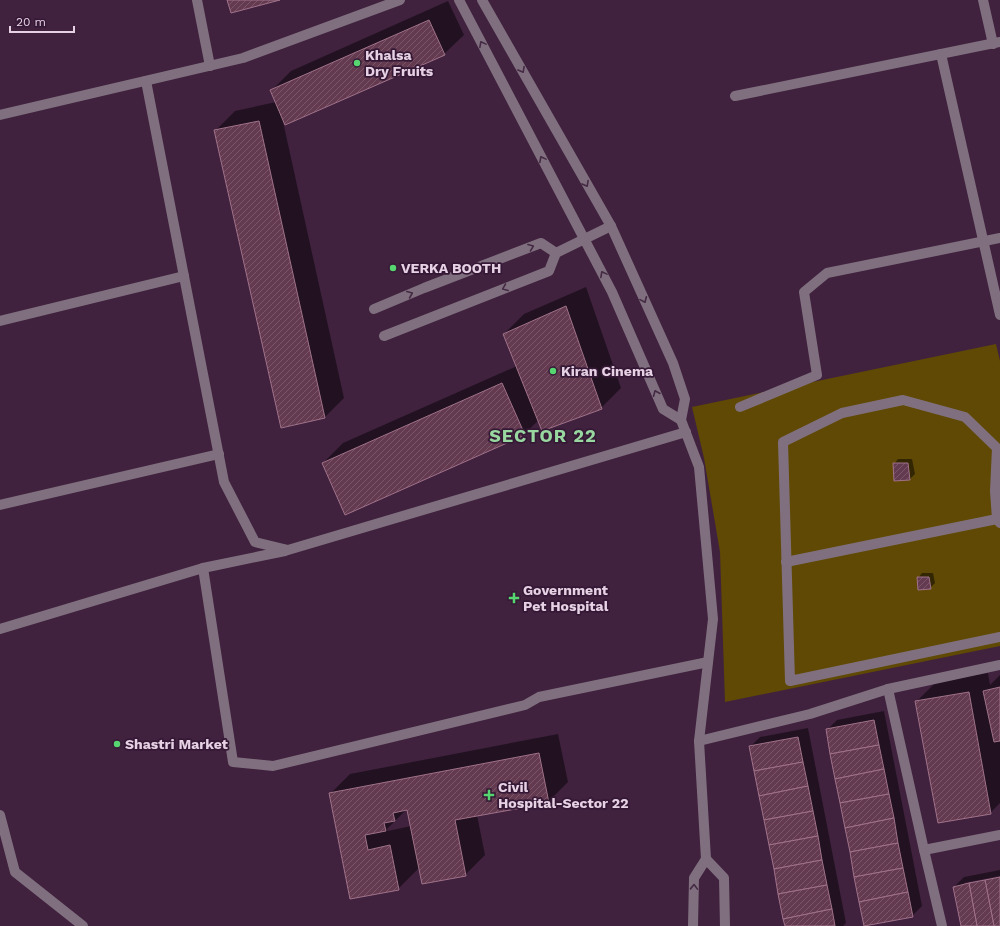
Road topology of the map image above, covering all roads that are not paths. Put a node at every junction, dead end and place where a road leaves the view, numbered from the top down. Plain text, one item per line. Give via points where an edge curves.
1 (197, 0) edge
2 (400, 0) edge
3 (459, 0) edge
4 (482, 0) edge
5 (983, 0) edge
6 (996, 43) edge
7 (941, 54) junction
8 (210, 66) junction
9 (146, 81) junction
10 (735, 96) dead end
11 (0, 115) edge
12 (610, 226) junction
13 (1000, 238) edge
14 (584, 239) junction
15 (983, 242) junction
16 (556, 252) junction
17 (184, 276) junction
18 (374, 310) dead end
19 (1000, 315) edge
20 (0, 321) edge
21 (384, 336) dead end
22 (740, 407) dead end
23 (681, 420) junction
24 (686, 432) junction
25 (219, 454) junction
26 (0, 506) edge
27 (998, 521) edge
28 (288, 550) junction
29 (786, 562) junction
30 (203, 568) junction
31 (0, 629) edge
32 (1000, 637) edge
33 (708, 662) junction
34 (1000, 665) edge
35 (888, 689) junction
36 (698, 741) junction
37 (0, 815) edge
38 (1000, 835) edge
39 (924, 850) junction
40 (706, 859) junction
41 (83, 926) edge
42 (693, 926) edge
43 (725, 926) edge
44 (942, 926) edge

1 - 8 street
2 - 8 street via 243,58
14 -> 3 street
4 -> 12 street
5 - 6 street
6 - 7 street
7 - 10 street
7 - 15 street
8 - 9 street
9 - 11 street
9 - 17 street
12 - 14 street
12 -> 23 street via 673,364 685,399
13 - 15 street
14 - 16 street
23 -> 14 street via 663,409 612,292
15 - 19 street
15 - 22 street via 827,272 804,292 816,375
18 -> 16 street via 541,243
16 -> 21 street via 549,271
17 - 20 street
17 - 25 street
23 - 24 street
24 - 28 street
24 - 33 street via 699,467 713,619
25 - 26 street
25 - 28 street via 224,482 255,542
27 - 29 street
27 - 29 street via 995,491 997,448 965,417 903,400 842,413 783,442
28 - 30 street
29 - 32 street via 790,681
30 - 31 street
30 - 33 street via 233,762 273,766 525,705 539,697
33 - 36 street
34 - 35 street
35 - 36 street via 810,714
35 - 39 street
36 - 40 street
37 - 41 street via 15,872
38 - 39 street
39 - 44 street
42 -> 40 street via 694,878
40 - 43 street via 724,878

